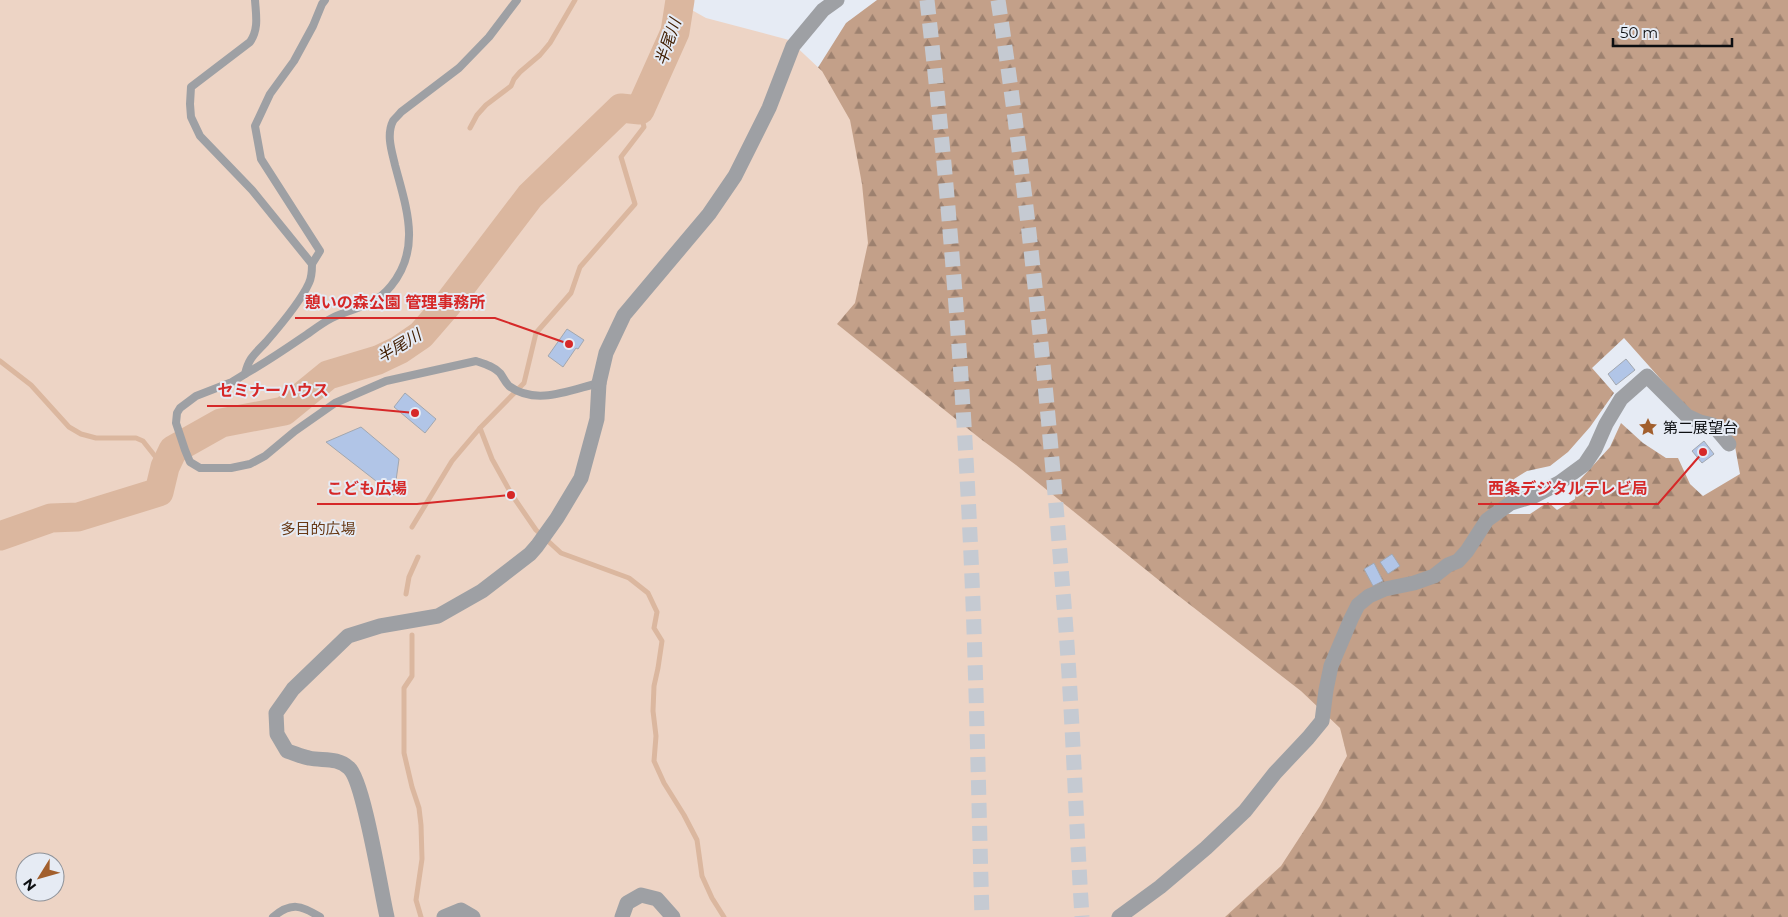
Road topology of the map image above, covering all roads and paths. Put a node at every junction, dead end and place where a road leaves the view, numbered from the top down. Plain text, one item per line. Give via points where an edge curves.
1 (255, 0) edge
2 (325, 0) edge
3 (517, 0) edge
4 (837, 0) edge
5 (312, 264) junction
6 (245, 374) junction
7 (599, 383) junction
8 (1729, 444) dead end
9 (273, 917) edge
10 (320, 917) edge
11 (386, 917) edge
12 (444, 917) edge
13 (473, 917) edge
14 (622, 917) edge
15 (672, 917) edge
16 (1119, 917) edge

1 - 5 lane via 256,35 192,87 191,116 200,136 252,190
2 - 5 lane via 314,26 270,94 255,126 261,159 320,251
3 - 6 lane via 489,37 459,68 393,121 390,148 406,203 410,245 391,286 364,307 332,318
4 - 7 street via 793,46 769,108 735,176 709,214 624,315 606,353
5 - 6 lane via 309,283 248,362
6 - 7 lane via 196,396 177,413 176,423 190,462 200,468 250,464 334,403 386,381 476,361 490,365 508,385 525,394 544,397
7 - 11 street via 597,419 580,478 552,527 530,554 482,590 438,616 380,626 348,636 293,689 276,713 277,734 287,751 309,758 333,759 350,768 365,807
8 - 16 street via 1713,425 1687,416 1647,376 1621,399 1585,464 1559,483 1512,503 1487,520 1458,561 1434,576 1385,589 1358,605 1332,666 1322,721 1244,811 1206,848
9 - 10 lane via 283,908 293,906 305,907
12 - 13 street via 461,910
14 - 15 street via 628,903 641,895 657,899

